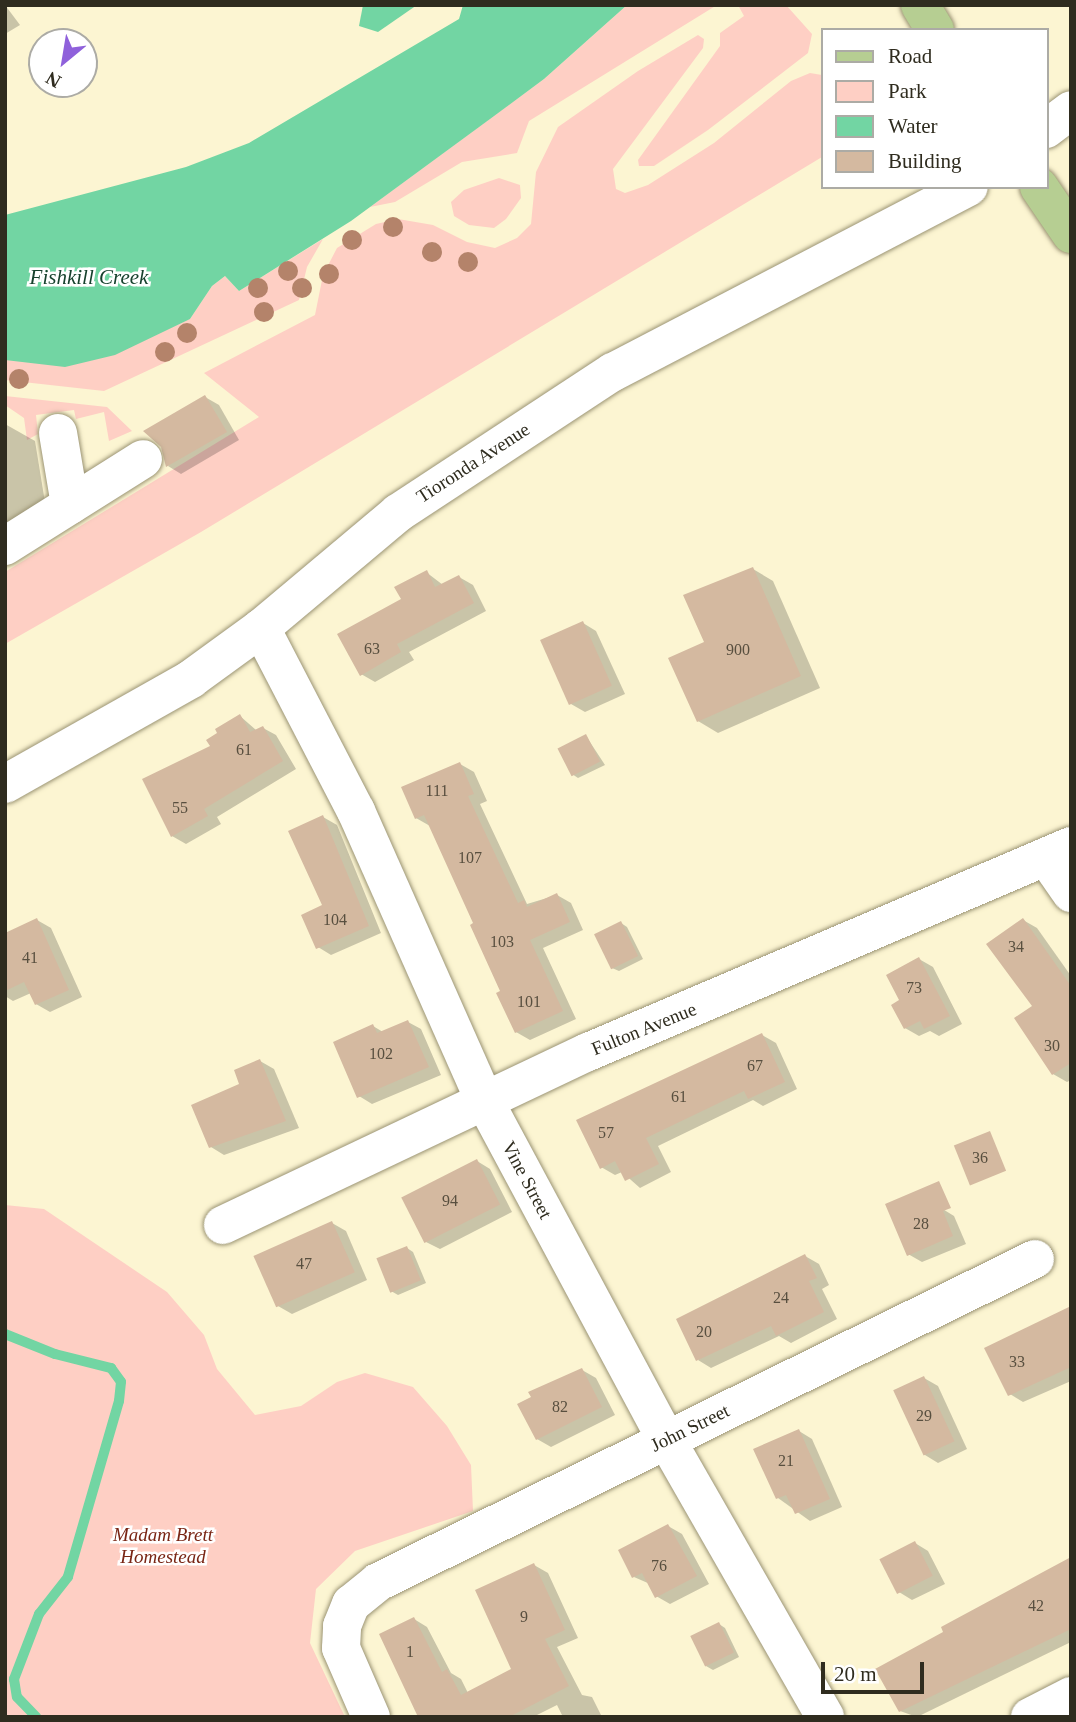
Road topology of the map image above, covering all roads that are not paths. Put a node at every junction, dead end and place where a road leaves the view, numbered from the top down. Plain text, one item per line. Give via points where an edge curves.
1 (1071, 110) edge
2 (1048, 128) edge
3 (965, 189) edge
4 (1040, 189) edge
5 (1071, 234) edge
6 (58, 433) dead end
7 (144, 459) dead end
8 (70, 505) junction
9 (5, 546) edge
10 (261, 628) junction
11 (5, 784) edge
12 (1058, 851) edge
13 (1071, 893) edge
14 (484, 1100) junction
15 (223, 1224) dead end
16 (1035, 1259) dead end
17 (666, 1439) junction
18 (1071, 1696) edge
19 (371, 1717) edge
20 (825, 1717) edge
21 (1030, 1717) edge

1 - 2 street
3 - 10 street, Tioronda Avenue via 613,372 398,513
4 - 5 main road
6 - 8 street
7 - 8 street
8 - 9 street
10 - 11 street, Tioronda Avenue via 191,679
10 - 14 street, Vine Street via 356,811
12 - 13 street
12 - 14 street, Fulton Avenue
14 - 15 street, Fulton Avenue
14 - 17 street, Vine Street
16 - 17 street, John Street
17 - 19 street, John Street via 378,1582 351,1604 342,1626 341,1648
17 - 20 street, Vine Street
18 - 21 street

